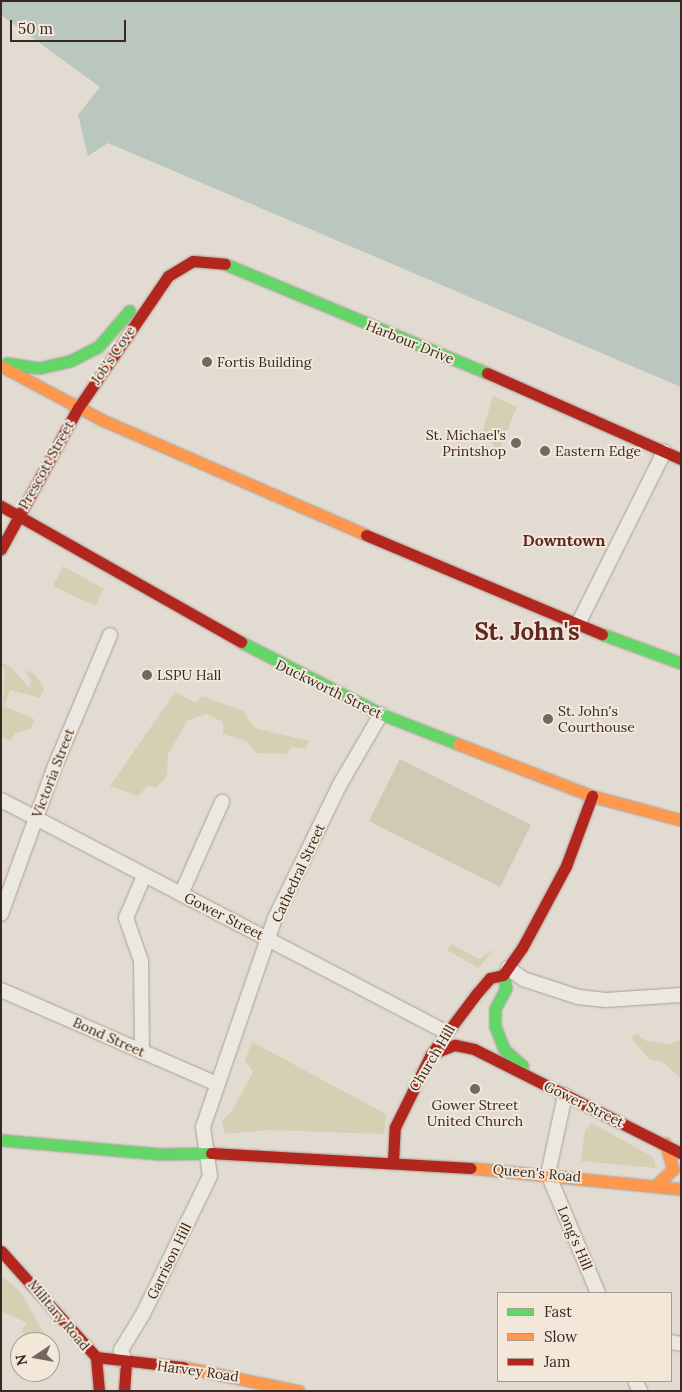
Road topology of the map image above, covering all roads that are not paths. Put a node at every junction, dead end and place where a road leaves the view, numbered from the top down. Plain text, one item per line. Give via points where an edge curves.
1 (149, 302) junction
2 (1, 365) edge
3 (78, 408) junction
4 (664, 452) junction
5 (681, 459) edge
6 (1, 506) edge
7 (18, 515) junction
8 (1, 549) edge
9 (577, 626) junction
10 (110, 635) dead end
11 (681, 663) edge
12 (381, 714) junction
13 (592, 796) junction
14 (1, 800) edge
15 (222, 802) dead end
16 (36, 817) junction
17 (681, 820) edge
18 (144, 876) junction
19 (181, 894) junction
20 (1, 914) edge
21 (269, 939) junction
22 (506, 971) junction
23 (1, 990) edge
24 (681, 996) edge
25 (446, 1032) junction
26 (142, 1052) junction
27 (431, 1054) junction
28 (525, 1074) junction
29 (217, 1084) junction
30 (565, 1095) junction
31 (1, 1140) edge
32 (665, 1143) junction
33 (681, 1152) edge
34 (208, 1155) junction
35 (392, 1161) junction
36 (548, 1174) junction
37 (655, 1186) junction
38 (681, 1189) edge
39 (1, 1251) edge
40 (598, 1292) edge
41 (96, 1357) junction
42 (126, 1364) junction
43 (99, 1391) edge
44 (124, 1391) edge
45 (299, 1391) edge

1 - 2 main road via 127,312 98,347 70,361 39,368
1 - 3 main road, Job's Cove
1 - 4 main road, Harbour Drive via 180,266 193,261 220,262
2 - 3 main road
3 - 7 main road, Prescott Street
3 - 9 main road
4 - 5 main road, Harbour Drive
4 - 9 street
6 - 7 main road, Duckworth Street
7 - 8 main road, Prescott Street
7 - 12 main road, Duckworth Street via 263,655
9 - 11 main road
10 - 16 street, Victoria Street
12 - 13 main road, Duckworth Street
12 - 21 street, Cathedral Street via 319,826
13 - 17 main road, Duckworth Street
13 - 22 main road, Church Hill via 566,866
14 - 16 street, Gower Street
15 - 19 street
16 - 18 street, Gower Street
16 - 20 street, Victoria Street
18 - 19 street, Gower Street
18 - 26 street via 126,918 141,961
19 - 21 street, Gower Street
21 - 25 street, Gower Street
21 - 29 street, Cathedral Street
22 - 24 street via 578,996 614,1000
22 - 25 main road, Church Hill via 490,978
22 - 28 main road, Church Hill via 506,988 495,1010 494,1026 504,1049 522,1062
23 - 26 street, Bond Street
25 - 27 main road, Church Hill
26 - 29 street, Bond Street
27 - 28 main road, Gower Street via 461,1045
27 - 35 main road, Church Hill via 395,1127
28 - 30 main road, Gower Street
29 - 34 street, Cathedral Street via 203,1127
30 - 32 main road, Gower Street
30 - 36 street
31 - 34 main road, Queen's Road
32 - 33 main road, Gower Street
32 - 37 main road via 673,1169
34 - 35 main road, Queen's Road via 254,1152
34 - 42 street, Garrison Hill via 210,1176 143,1314 121,1350
35 - 36 main road, Queen's Road
36 - 37 main road, Queen's Road
36 - 40 street, Long's Hill
37 - 38 main road, Queen's Road
39 - 41 main road, Military Road
41 - 42 main road, Military Road
41 - 43 main road
42 - 44 main road
42 - 45 main road, Harvey Road via 222,1372

